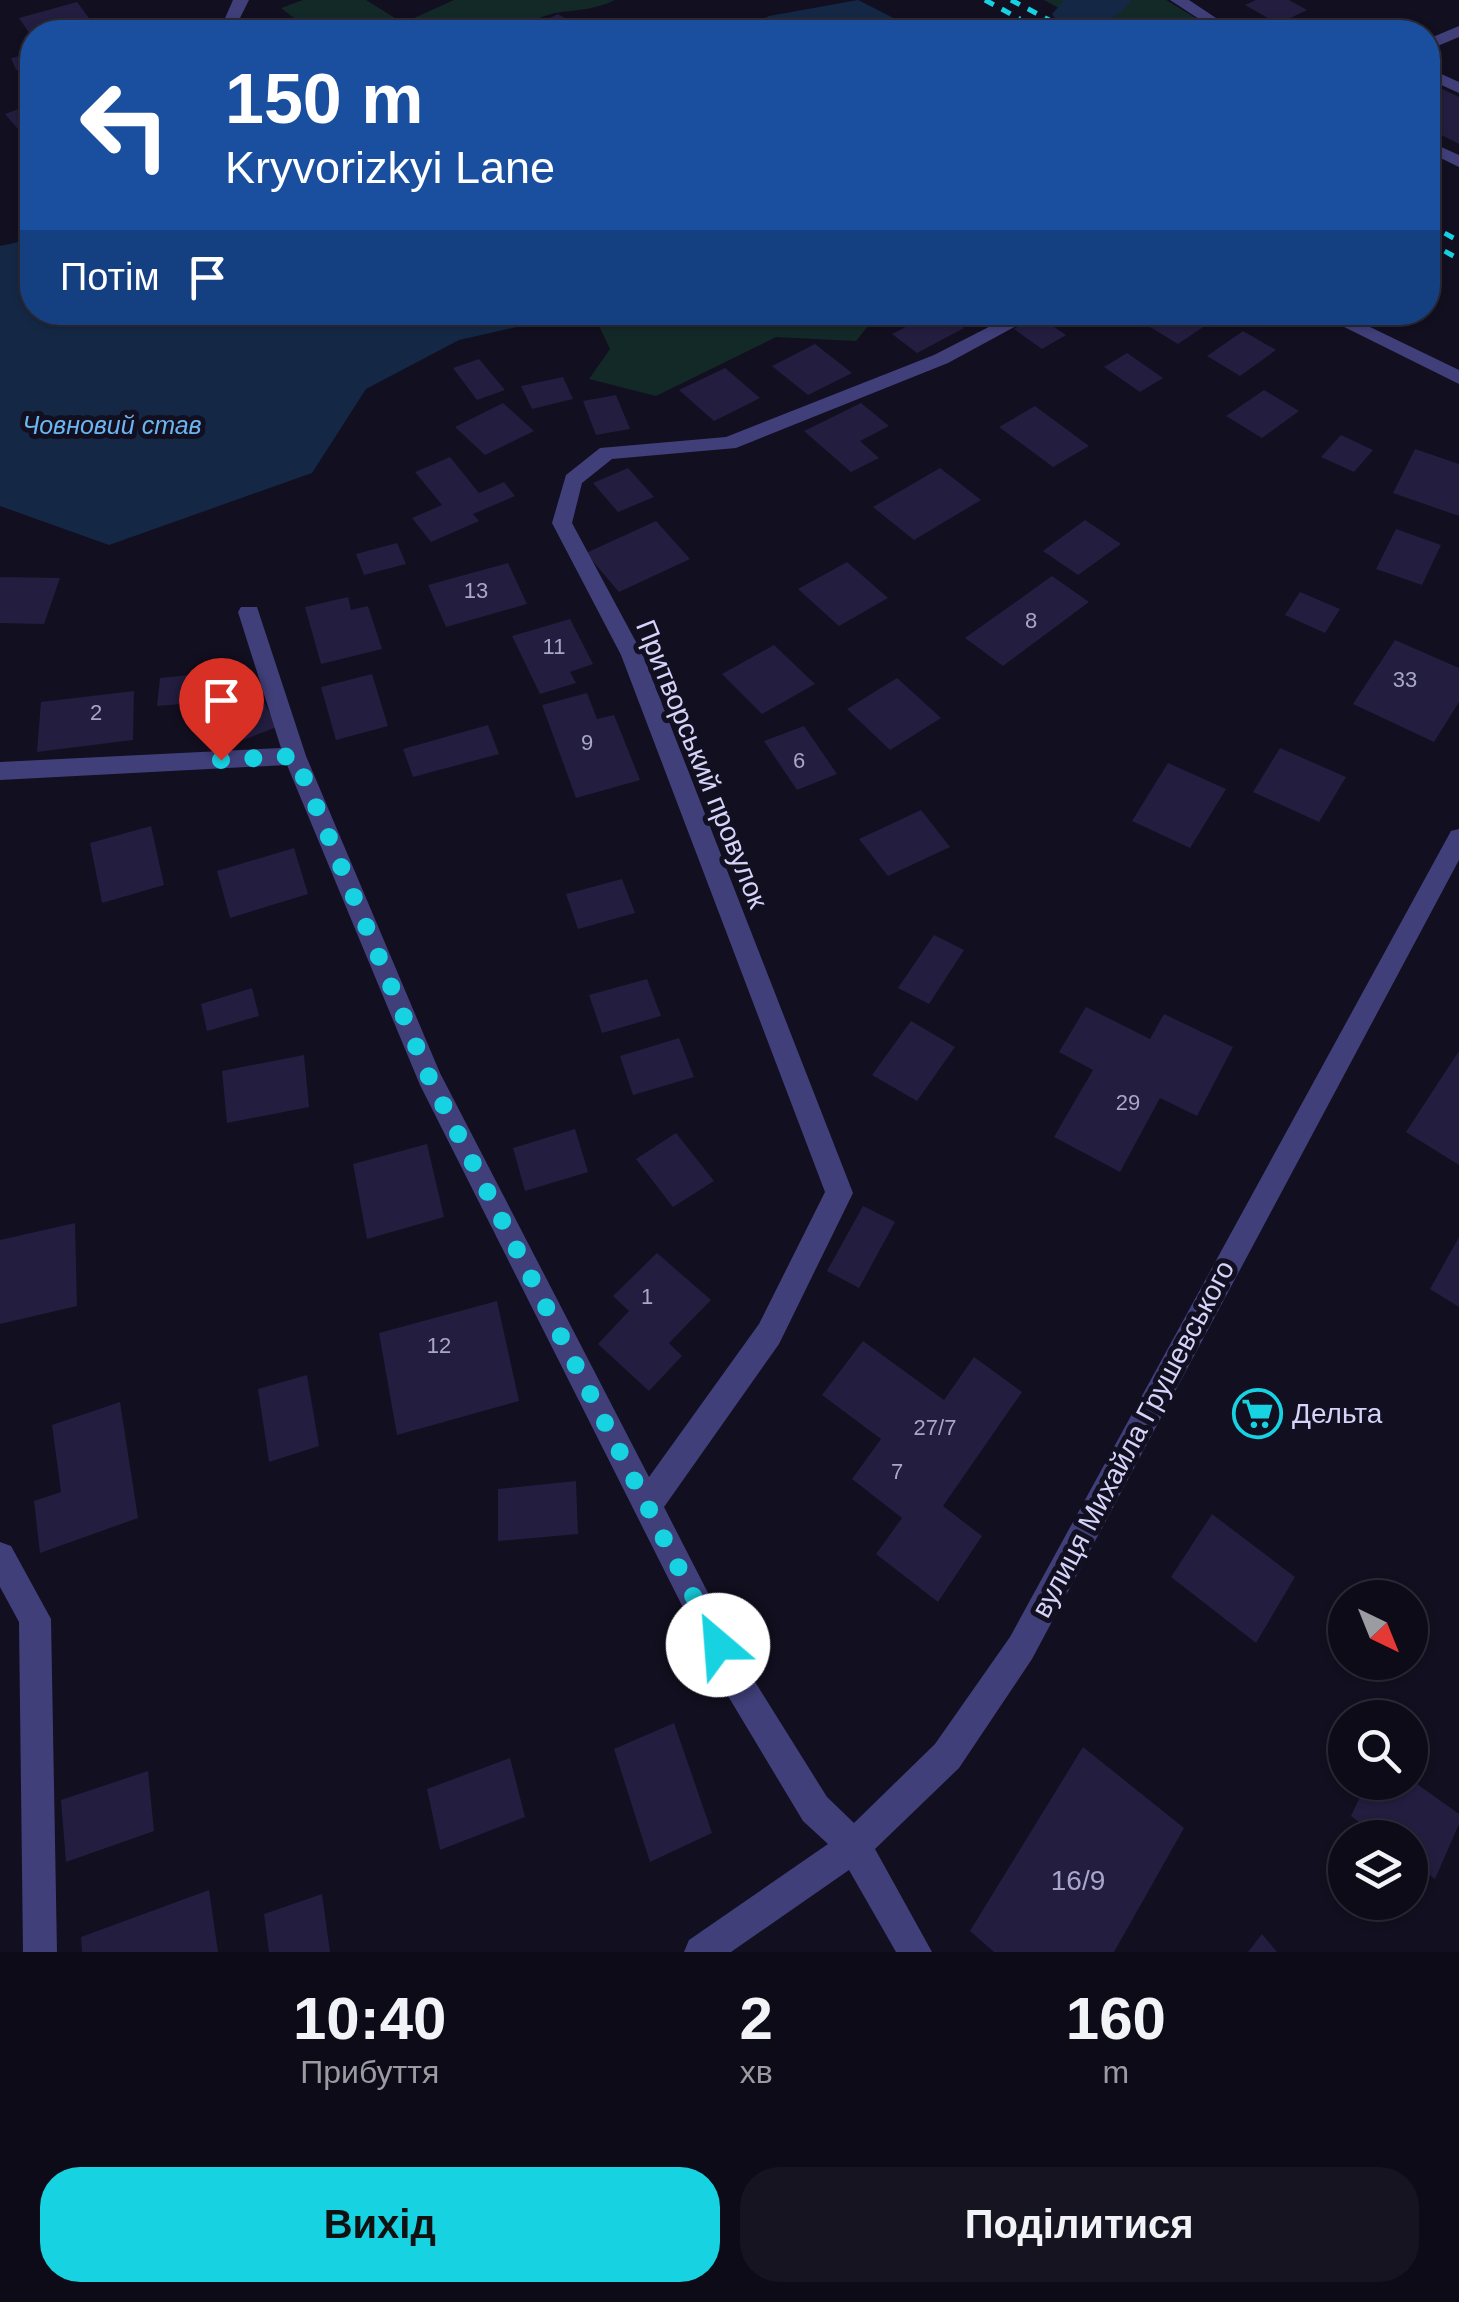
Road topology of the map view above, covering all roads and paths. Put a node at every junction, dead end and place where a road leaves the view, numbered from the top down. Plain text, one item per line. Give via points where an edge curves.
1 (1178, 0) edge
2 (1210, 20) edge
3 (1008, 325) edge
4 (1351, 325) edge
5 (1459, 378) edge
6 (248, 612) dead end
7 (295, 756) junction
8 (0, 770) edge
9 (1459, 838) edge
10 (647, 1505) junction
11 (0, 1558) edge
12 (854, 1846) junction
13 (40, 1952) edge
14 (702, 1952) edge
15 (915, 1952) edge

1 - 2 street
3 - 10 street, Притворський провулок via 941,360 729,443 607,453 574,480 562,522 632,655 839,1193 768,1334
4 - 5 street
6 - 7 street
7 - 8 street
7 - 10 street via 429,1077
9 - 12 street, вулиця Михайла Грушевського via 1021,1648 947,1756
10 - 12 street via 736,1680 815,1809
11 - 13 street via 35,1619
12 - 14 street, вулиця Михайла Грушевського
12 - 15 street

